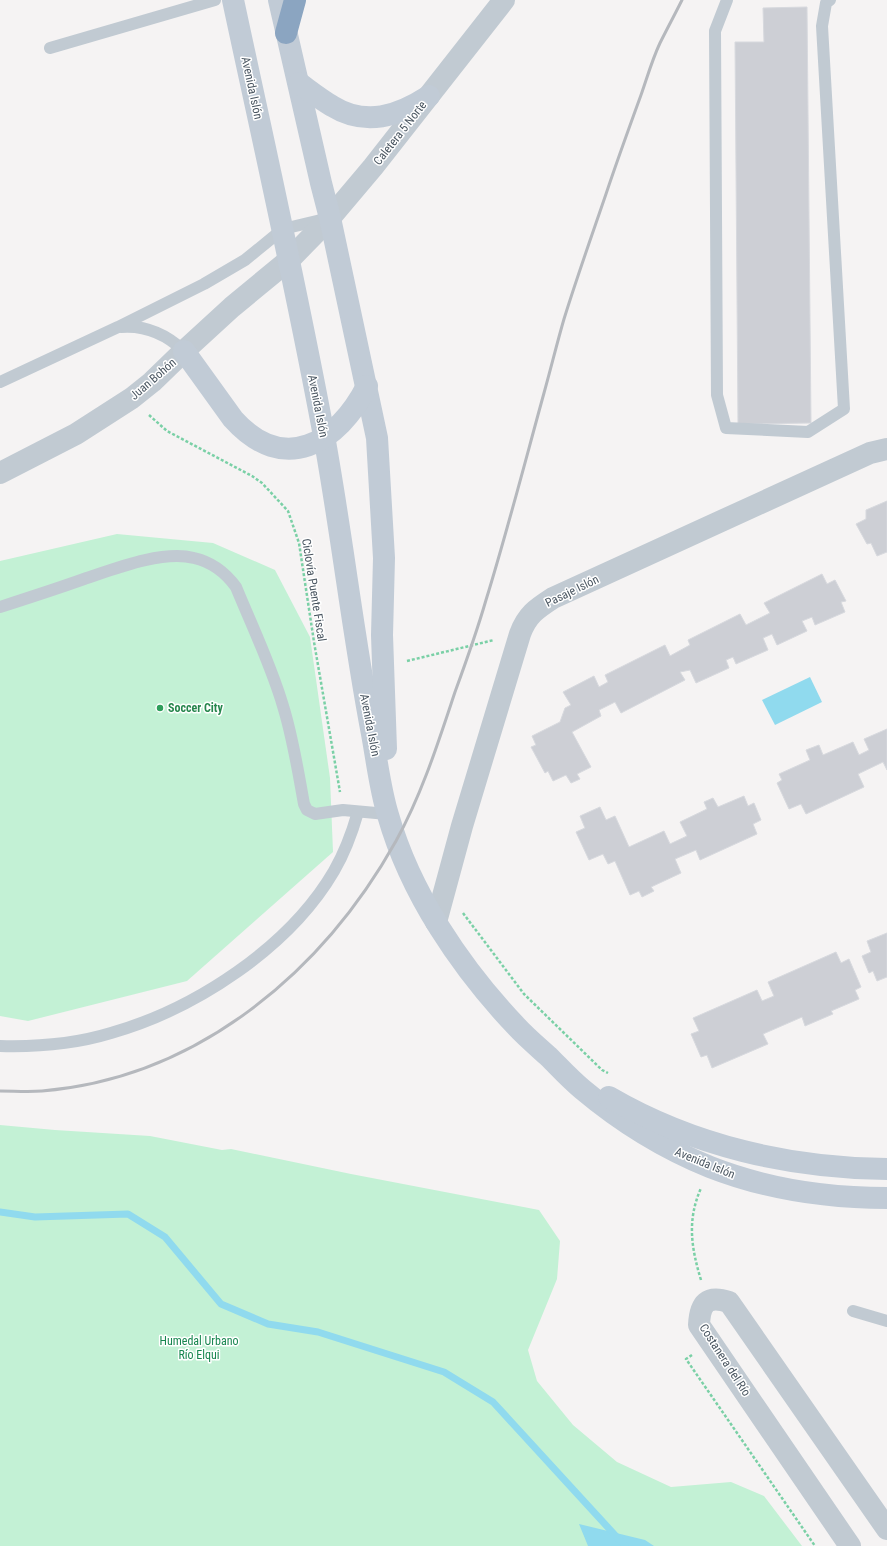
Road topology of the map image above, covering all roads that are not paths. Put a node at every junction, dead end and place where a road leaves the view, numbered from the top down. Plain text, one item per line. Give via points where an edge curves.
1 (215, 0) edge
2 (233, 0) edge
3 (279, 0) edge
4 (295, 0) edge
5 (504, 0) edge
6 (727, 0) edge
7 (825, 1) edge
8 (286, 34) junction
9 (50, 48) dead end
10 (299, 83) junction
11 (429, 96) junction
12 (330, 218) junction
13 (283, 229) junction
14 (289, 260) junction
15 (118, 327) junction
16 (184, 351) junction
17 (0, 382) edge
18 (367, 386) junction
19 (324, 437) junction
20 (887, 449) edge
21 (0, 473) edge
22 (0, 607) edge
23 (358, 812) junction
24 (388, 814) junction
25 (436, 922) junction
26 (0, 1046) edge
27 (551, 1059) junction
28 (887, 1169) edge
29 (887, 1198) edge
30 (854, 1311) dead end
31 (887, 1321) edge
32 (887, 1529) edge
33 (850, 1546) edge

1 - 9 lane
2 - 13 main road, Avenida Islón
3 - 8 main road, Avenida Islón
4 - 8 highway
5 - 11 street, Caletera 5 Norte
6 - 7 lane via 715,31 717,395 726,428 808,432 844,409 822,26
8 - 10 main road, Avenida Islón
10 - 11 main road via 332,107 360,116 375,117 404,111
10 - 12 main road, Avenida Islón
11 - 12 street, Caletera 5 Norte
12 - 13 lane
12 - 14 street, Caletera 5 Norte
12 - 18 main road, Avenida Islón
13 - 14 main road, Avenida Islón
13 - 15 lane via 225,273
14 - 16 street, Juan Bohón
14 - 19 main road, Avenida Islón
15 - 16 lane via 141,327 152,330 174,342
15 - 17 lane
16 - 19 main road via 233,419 251,437 264,444 287,449 307,446
16 - 21 street, Juan Bohón via 132,398 76,434
18 - 19 main road via 359,402 346,418
18 - 24 main road, Avenida Islón via 377,438 381,480 384,558 382,635
19 - 24 main road, Avenida Islón via 361,675
20 - 25 street, Pasaje Islón via 870,453 808,481 553,598 533,611 524,622 520,634
22 - 23 lane via 145,560 192,557 219,568 236,587 269,665 294,746 307,810 315,814 343,810
23 - 24 lane
23 - 26 lane via 345,849 320,891 298,918 272,943 223,982 168,1012 110,1034 48,1045
24 - 25 main road, Avenida Islón via 401,856
25 - 27 main road, Avenida Islón via 488,995
27 - 28 main road, Avenida Islón via 620,1103 657,1121 734,1149 815,1165
27 - 29 main road, Avenida Islón via 609,1111 674,1151 710,1167 746,1180 784,1189 822,1195
30 - 31 lane
32 - 33 street, Costanera del Río via 729,1302 718,1299 707,1302 700,1310 699,1325

